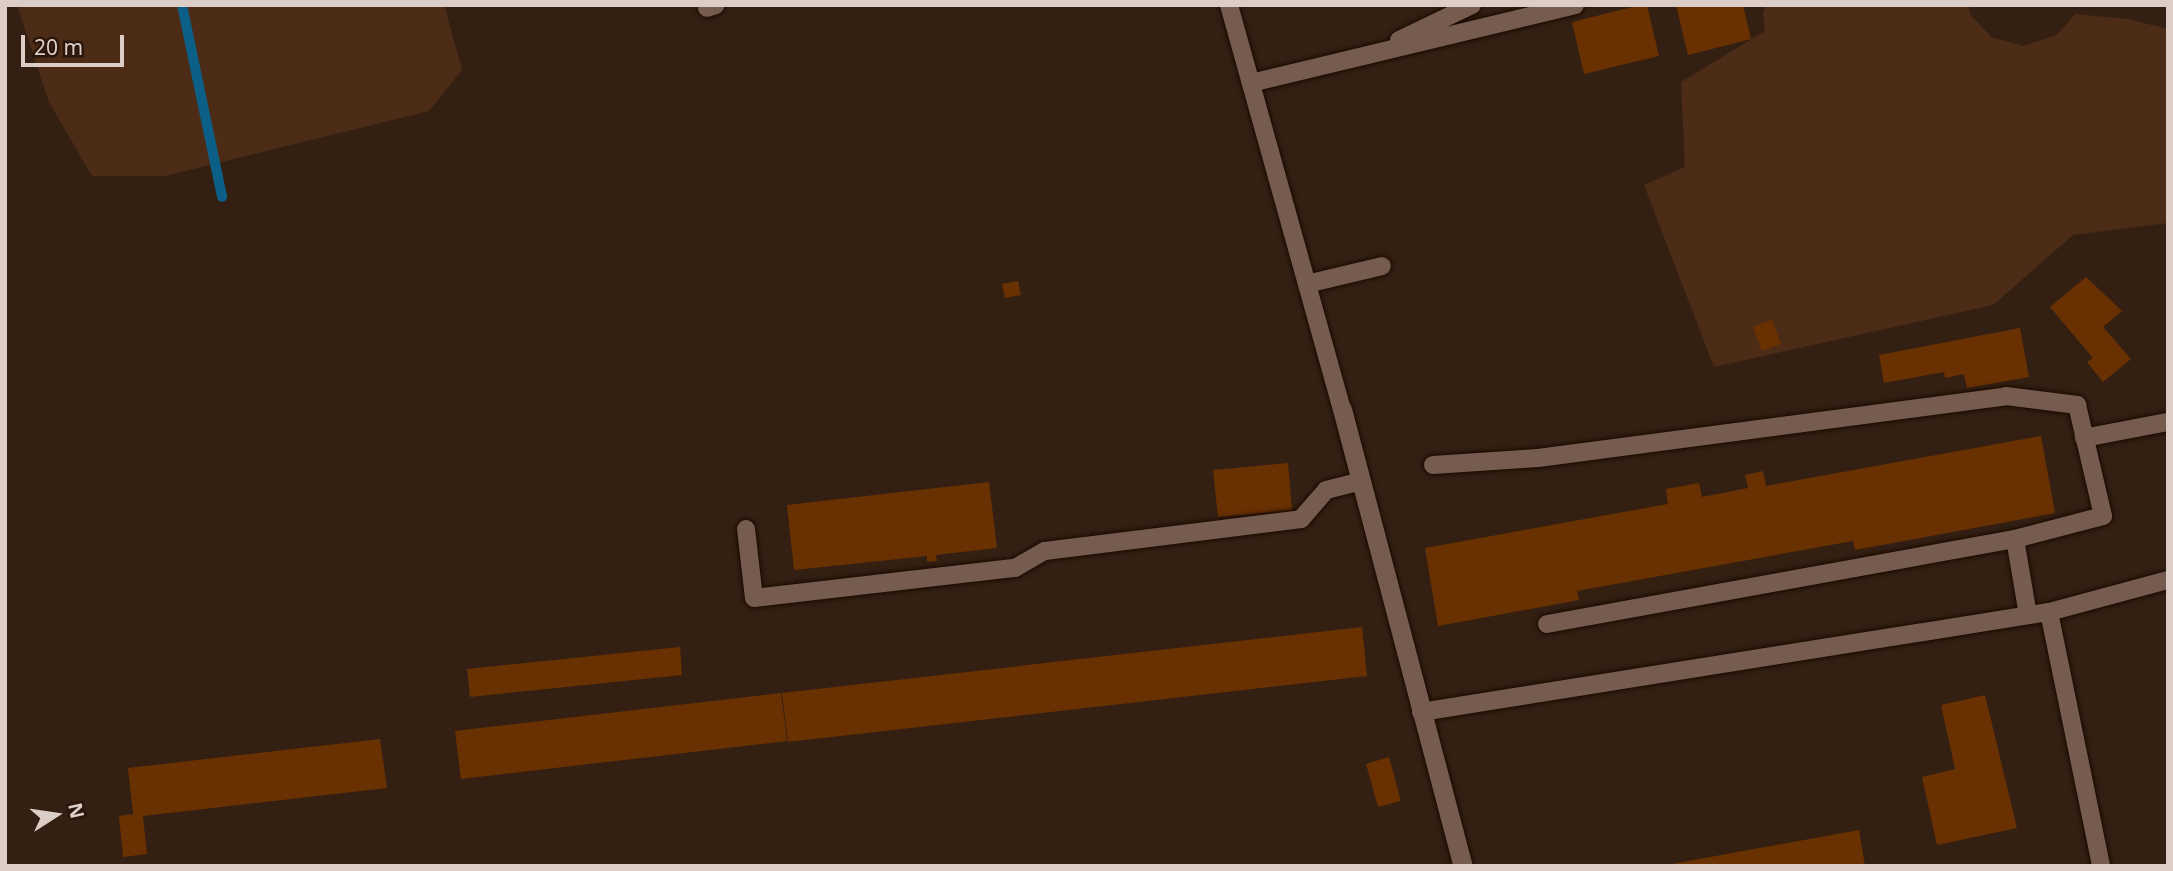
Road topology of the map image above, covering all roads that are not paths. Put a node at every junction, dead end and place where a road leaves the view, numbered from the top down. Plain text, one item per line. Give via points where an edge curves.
1 (1229, 5) edge
2 (1472, 5) edge
3 (1574, 5) edge
4 (1368, 55) junction
5 (1251, 83) junction
6 (1382, 266) dead end
7 (1307, 284) junction
8 (1342, 409) joint
9 (2168, 422) edge
10 (2084, 438) junction
11 (1433, 465) dead end
12 (1361, 481) junction
13 (746, 529) dead end
14 (2015, 539) junction
15 (2168, 580) edge
16 (2049, 612) junction
17 (2028, 615) junction
18 (1547, 624) dead end
19 (1421, 712) junction
20 (1463, 866) edge
21 (2101, 866) edge

1 - 5 lane
2 - 4 lane
3 - 4 lane
4 - 5 lane
5 - 7 lane
6 - 7 lane
7 - 8 lane
8 - 12 street
9 - 10 lane
10 - 11 lane via 2077,405 2006,396 1538,458
10 - 14 lane via 2103,516
12 - 13 lane via 1326,490 1301,519 1045,551 1015,568 754,598
12 - 19 street
14 - 17 lane
14 - 18 lane
15 - 16 lane
16 - 17 lane
16 - 21 lane
17 - 19 lane
19 - 20 street

